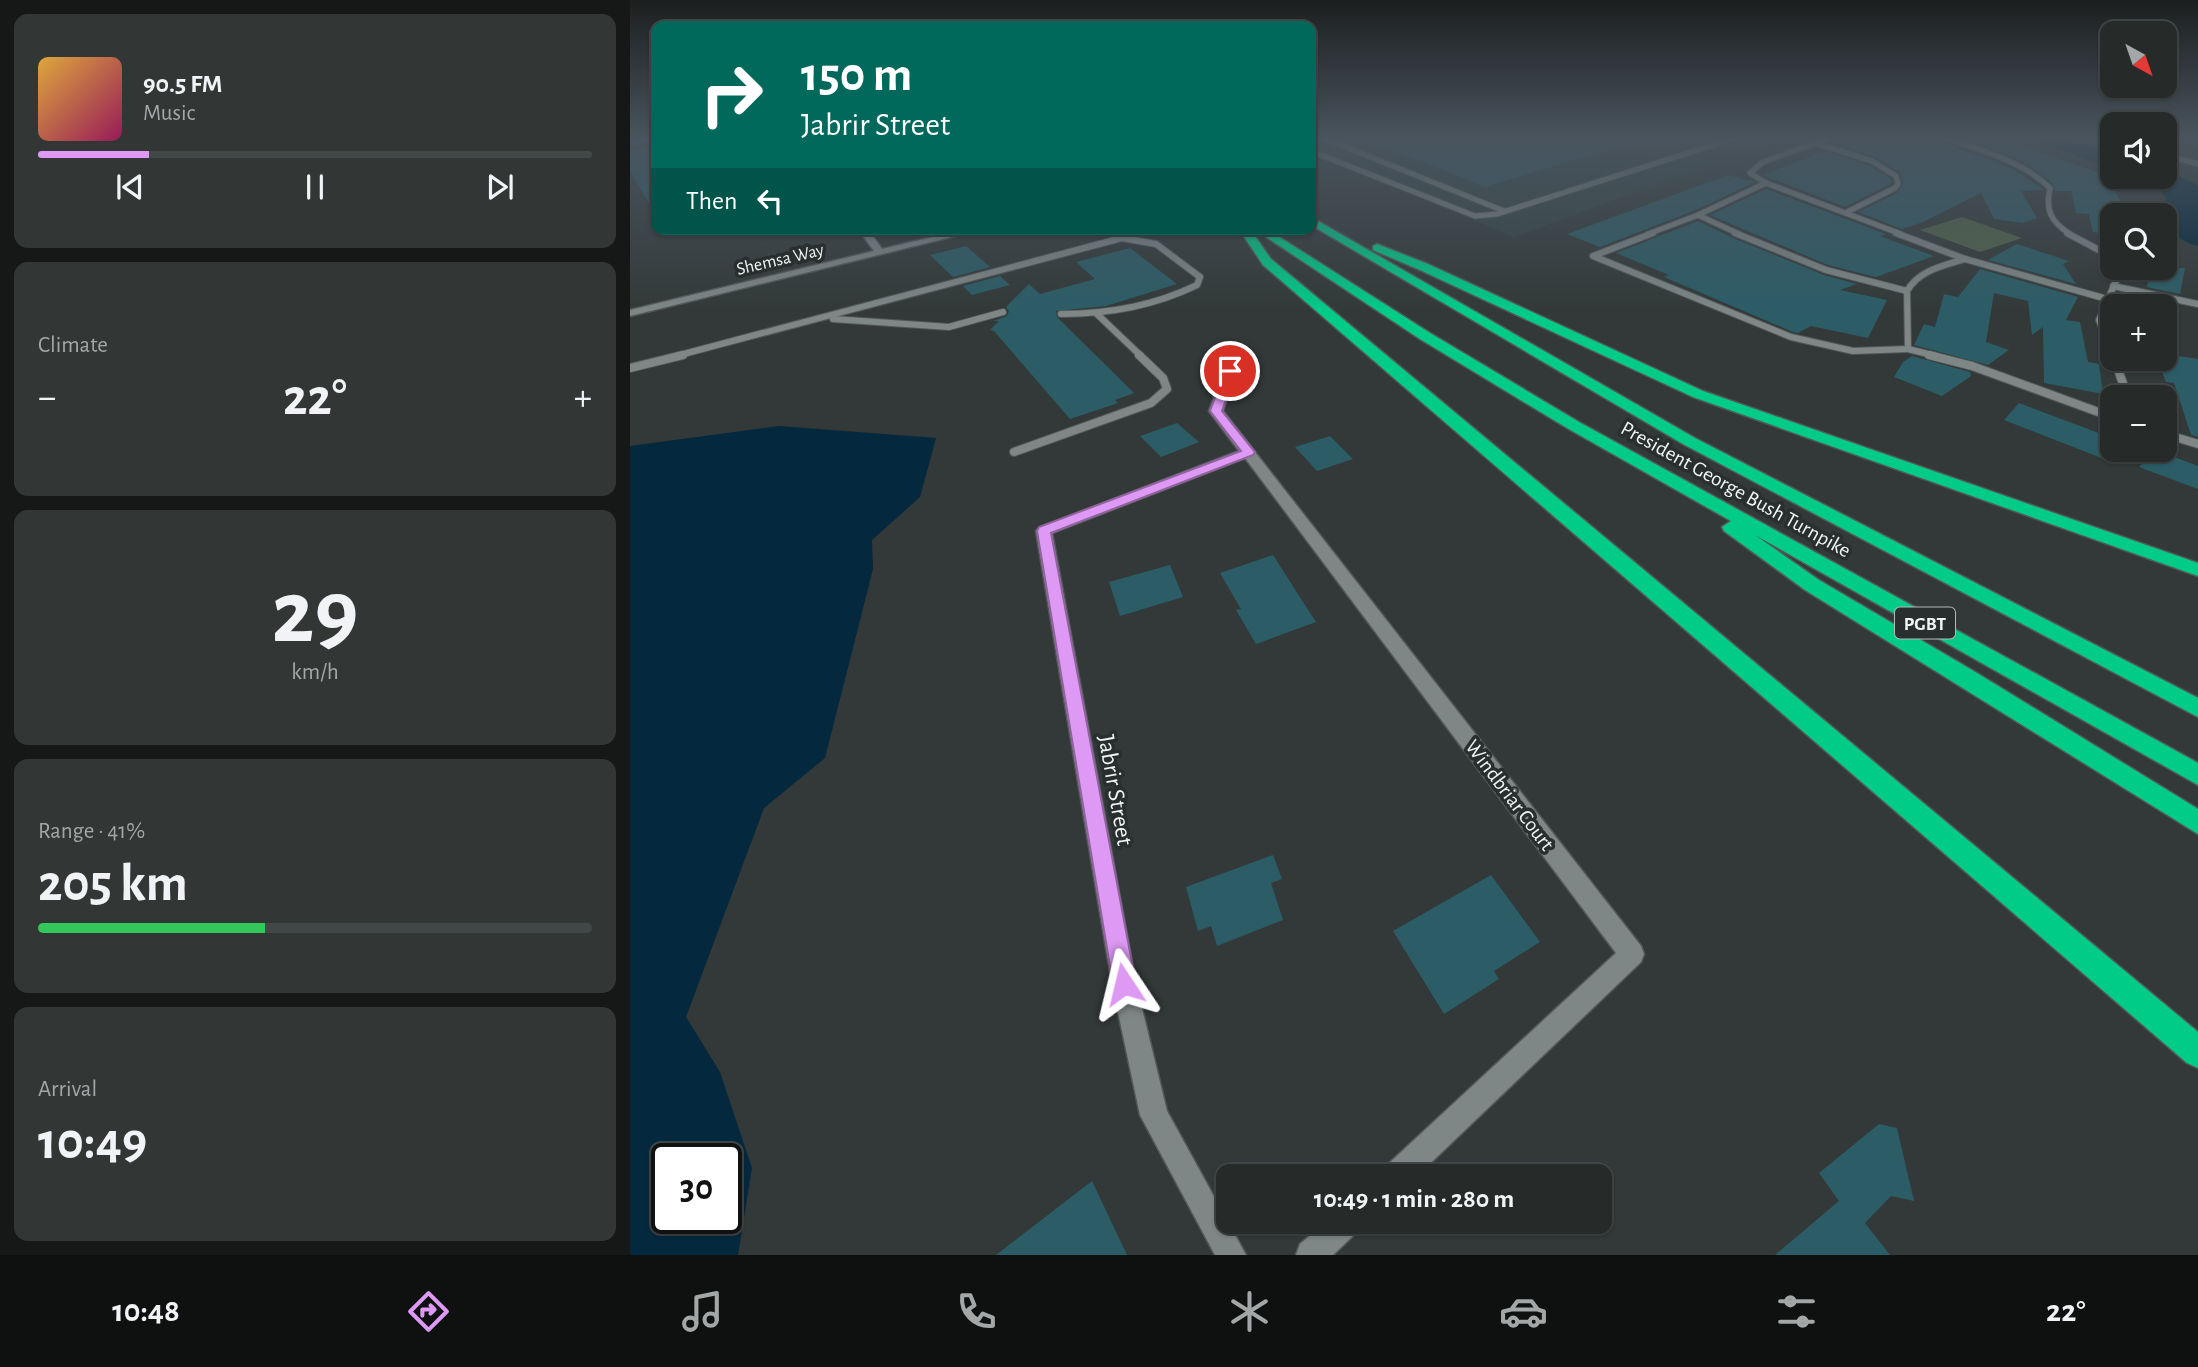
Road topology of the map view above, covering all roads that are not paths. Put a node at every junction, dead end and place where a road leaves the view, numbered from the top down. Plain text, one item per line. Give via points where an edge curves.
1 (1418, 196) edge
2 (1466, 196) edge
3 (1553, 196) edge
4 (1739, 196) edge
5 (1799, 196) edge
6 (1880, 196) edge
7 (2048, 196) edge
8 (1504, 211) junction
9 (1845, 213) junction
10 (1698, 215) junction
11 (1317, 223) edge
12 (867, 235) edge
13 (954, 235) edge
14 (1248, 235) edge
15 (1268, 235) edge
16 (2100, 250) edge
17 (880, 253) junction
18 (1965, 259) junction
19 (2116, 280) edge
20 (2114, 283) junction
21 (1907, 291) junction
22 (2109, 294) edge
23 (2100, 297) edge
24 (2198, 298) edge
25 (2198, 304) edge
26 (1003, 312) dead end
27 (630, 313) edge
28 (1061, 314) dead end
29 (1097, 314) junction
30 (824, 319) junction
31 (1908, 349) junction
32 (630, 368) edge
33 (1230, 371) dead end
34 (2100, 413) edge
35 (2177, 438) edge
36 (2198, 444) edge
37 (1014, 452) dead end
38 (1248, 452) junction
39 (1653, 471) junction
40 (2198, 570) edge
41 (2103, 659) junction
42 (2198, 700) edge
43 (2198, 708) edge
44 (2198, 775) edge
45 (2198, 823) edge
46 (2198, 1052) edge
47 (1409, 1164) edge
48 (1334, 1234) edge
49 (1231, 1255) edge
50 (1311, 1255) edge

1 - 8 lane via 1475,216
2 - 8 lane
3 - 8 lane
4 - 10 lane
5 - 9 lane
6 - 9 lane
7 - 16 lane via 2052,219
9 - 18 lane
10 - 21 lane via 1840,276
10 - 31 lane via 1593,256 1791,337 1853,351
11 - 40 highway via 1424,267 1698,394
11 - 41 highway, President George Bush Turnpike / PGBT via 1678,436
12 - 17 street
13 - 17 street, Shemsa Way
14 - 46 highway via 1268,262
15 - 39 highway, President George Bush Turnpike / PGBT via 1505,386
17 - 27 street, Shemsa Way
18 - 21 lane via 1918,276
18 - 23 lane
19 - 20 lane
20 - 22 lane
20 - 24 lane
20 - 25 lane
21 - 31 lane
26 - 30 lane via 948,327
28 - 29 lane
29 - 30 lane via 1183,293 1197,285 1200,277 1157,242 1122,238
29 - 37 lane via 1163,378 1167,389 1152,402
30 - 32 lane
31 - 34 lane via 1972,366
33 - 38 street, Windbriar Court via 1216,411
35 - 36 lane
38 - 47 street, Windbriar Court via 1632,954
38 - 49 street, Jabrir Street via 1044,531 1124,984 1154,1115
39 - 44 highway, President George Bush Turnpike / PGBT
39 - 45 highway via 1793,572
41 - 42 highway
41 - 43 highway, President George Bush Turnpike / PGBT
48 - 50 street

